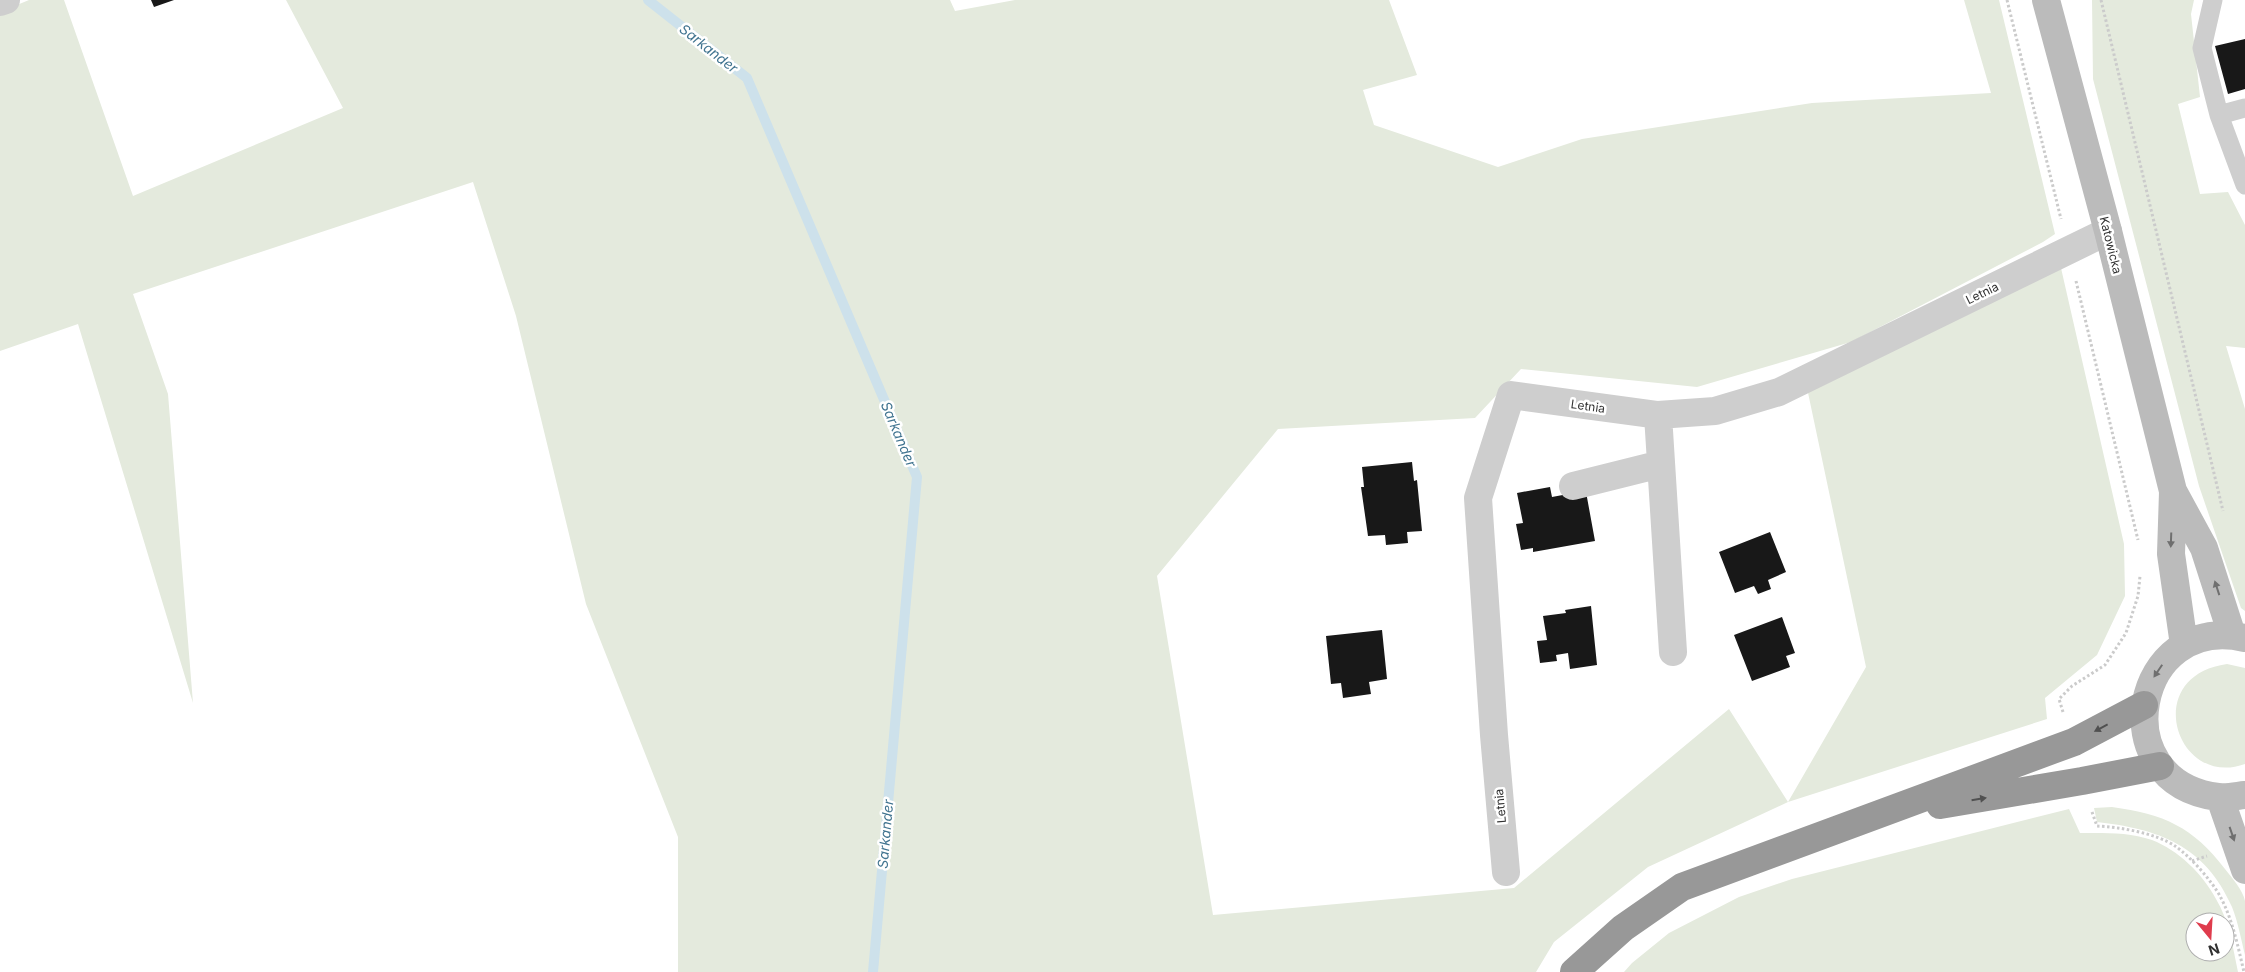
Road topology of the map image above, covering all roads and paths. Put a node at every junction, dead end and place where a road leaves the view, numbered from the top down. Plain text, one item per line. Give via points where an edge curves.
1 (6, 0) edge
2 (2007, 0) edge
3 (2046, 0) edge
4 (2100, 0) edge
5 (2214, 0) edge
6 (0, 2) edge
7 (2245, 108) edge
8 (2219, 115) junction
9 (2245, 185) edge
10 (2108, 231) junction
11 (2068, 250) junction
12 (1658, 415) junction
13 (1661, 464) junction
14 (1573, 486) dead end
15 (2173, 491) junction
16 (2223, 512) dead end
17 (2139, 546) dead end
18 (2140, 572) dead end
19 (2238, 636) edge
20 (2184, 645) junction
21 (1673, 652) dead end
22 (2144, 705) junction
23 (2074, 742) junction
24 (2160, 766) junction
25 (2082, 781) junction
26 (2221, 795) edge
27 (1879, 815) junction
28 (2245, 870) edge
29 (1506, 872) dead end
30 (1574, 972) edge
31 (2244, 972) edge

1 - 6 street
2 - 11 path
3 - 10 street, Katowicka
4 - 16 path
5 - 8 lane via 2202,48
7 - 8 lane
8 - 9 lane
10 - 11 street, Letnia
10 - 15 street, Katowicka
11 - 12 street, Letnia via 1779,392 1715,411
11 - 17 path
12 - 13 street
12 - 29 street, Letnia via 1510,395 1478,498
13 - 14 street
13 - 21 street
19 -> 15 street, Katowicka via 2204,548
15 -> 20 street, Katowicka via 2171,554
18 - 23 path via 2138,596 2126,633 2105,664 2059,699
19 - 20 street via 2207,636
20 -> 22 street via 2165,661 2151,682
22 -> 23 highway
22 - 24 street via 2144,726
23 - 27 highway
24 - 25 highway
24 - 26 street via 2177,782
27 -> 25 highway
25 - 31 path via 2097,826 2146,834 2175,846 2198,867 2221,897
26 -> 28 street
27 - 30 highway via 1682,887 1623,928

